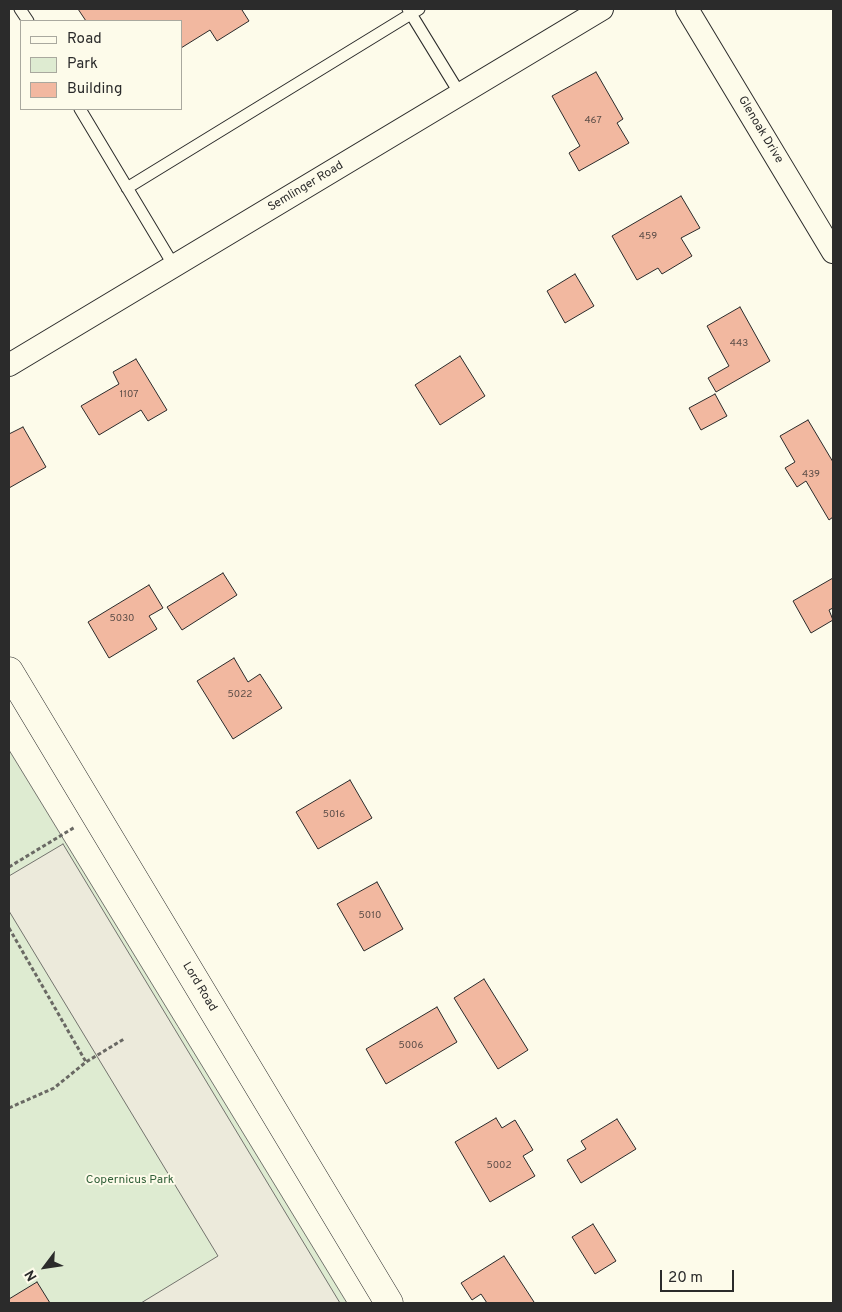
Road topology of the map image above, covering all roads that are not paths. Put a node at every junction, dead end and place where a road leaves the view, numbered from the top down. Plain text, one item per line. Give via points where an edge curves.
1 (20, 9) edge
2 (602, 9) edge
3 (687, 9) edge
4 (413, 10) edge
5 (27, 20) edge
6 (460, 94) junction
7 (81, 110) edge
8 (128, 188) junction
9 (833, 252) edge
10 (174, 266) junction
11 (9, 365) edge
12 (9, 671) edge
13 (388, 1303) edge

1 - 5 lane
2 - 6 street, Semlinger Road
3 - 9 street, Glenoak Drive
4 - 6 lane
4 - 8 lane
6 - 10 street, Semlinger Road
7 - 8 lane
8 - 10 lane
10 - 11 street, Semlinger Road
12 - 13 street, Lord Road

